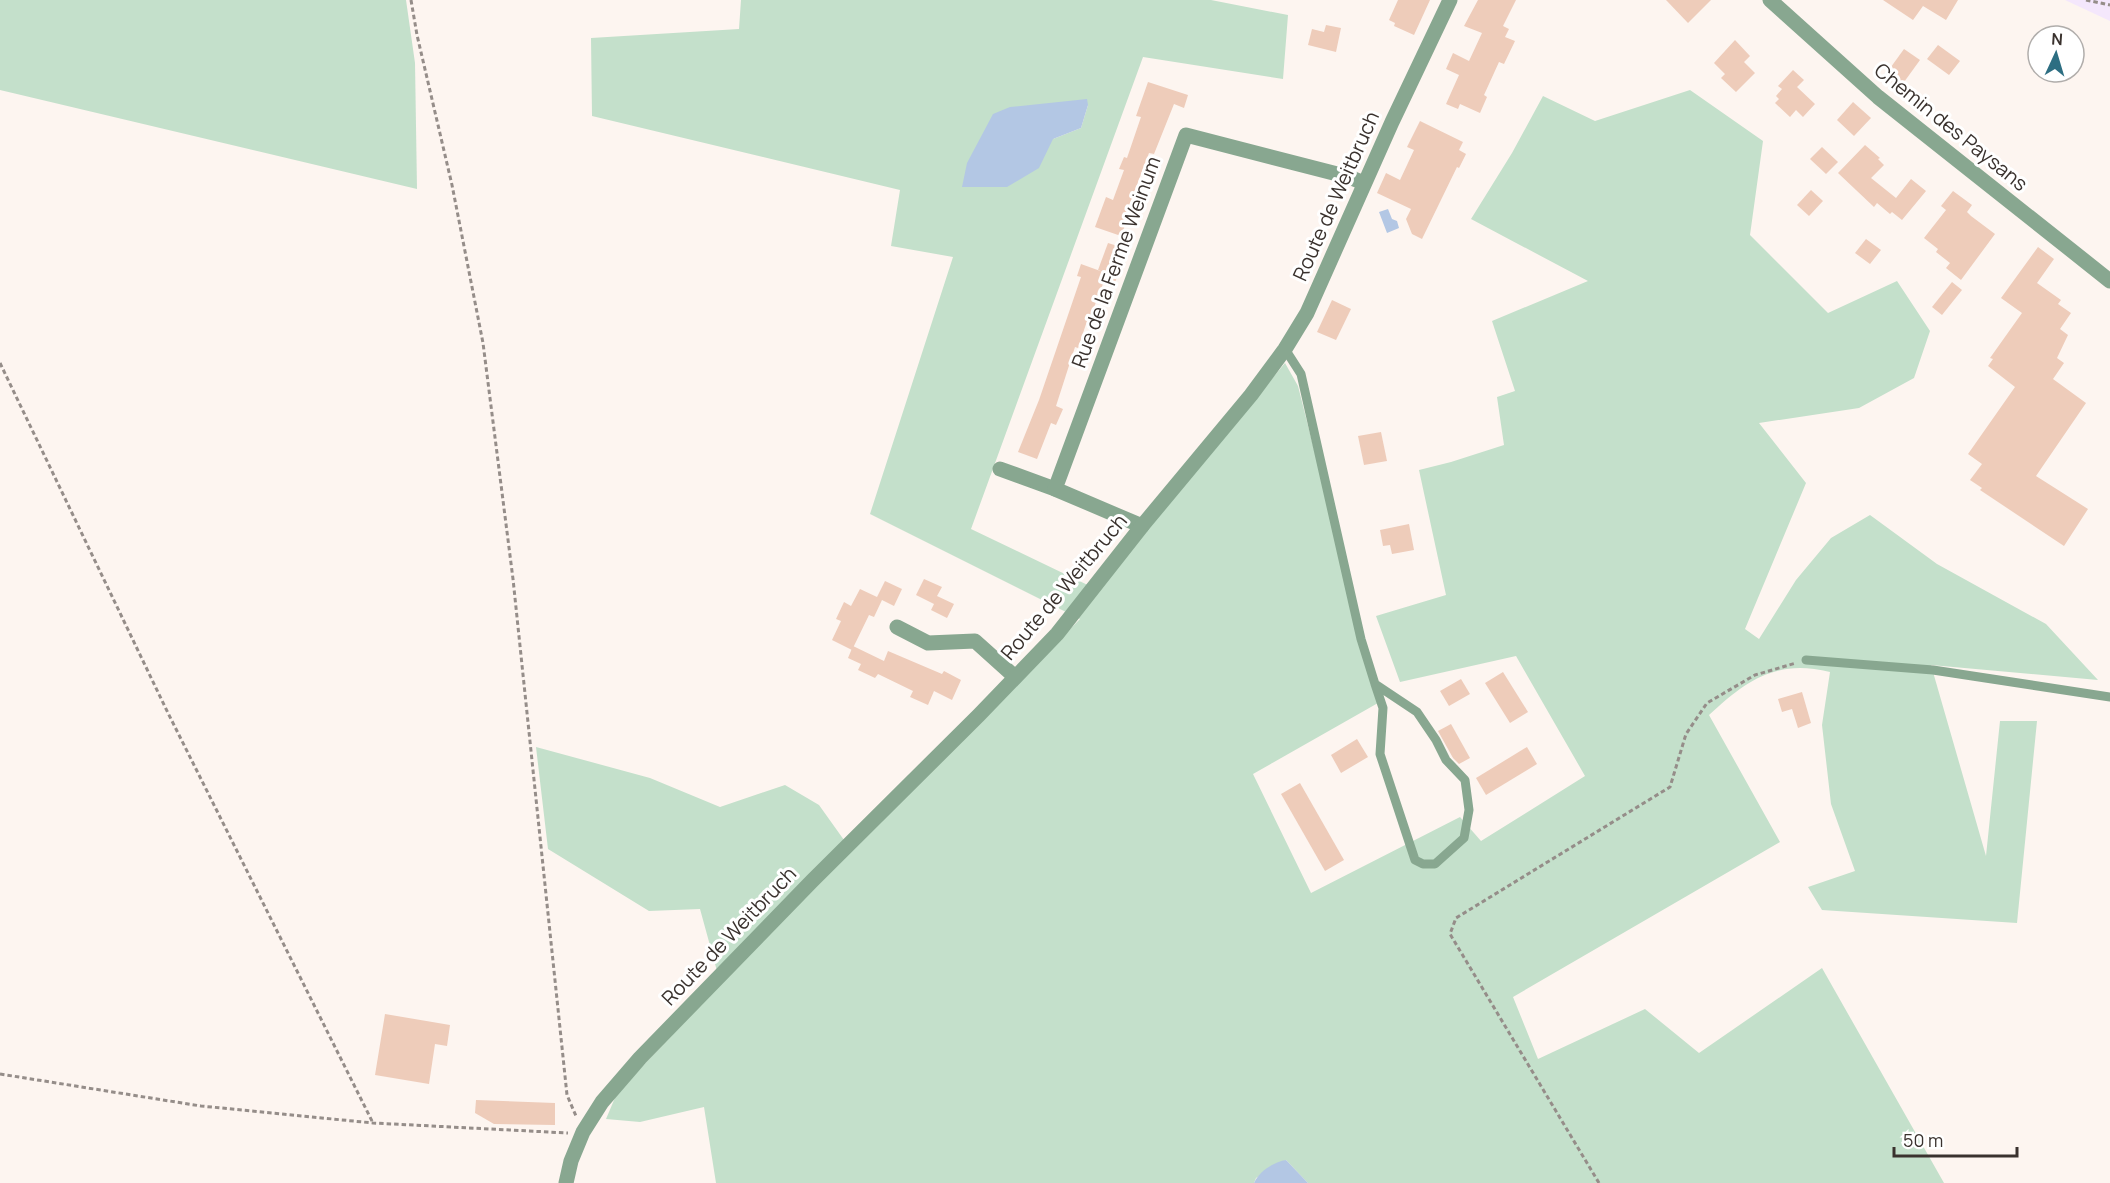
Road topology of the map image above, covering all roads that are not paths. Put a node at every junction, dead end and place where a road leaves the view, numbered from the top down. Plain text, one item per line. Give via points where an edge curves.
1 (1450, 0) edge
2 (1770, 0) edge
3 (1364, 183) junction
4 (2110, 281) edge
5 (1285, 349) junction
6 (1000, 470) dead end
7 (1054, 489) junction
8 (1142, 526) junction
9 (897, 627) dead end
10 (1806, 660) road end
11 (1015, 677) junction
12 (1375, 684) junction
13 (2110, 696) edge
14 (566, 1183) edge

1 - 3 street, Route de Weitbruch
2 - 4 street, Chemin des Paysans via 1878,97
3 - 5 street, Route de Weitbruch via 1307,314
3 - 7 street, Rue de la Ferme Weinum via 1186,135
5 - 8 street, Route de Weitbruch
5 - 12 lane via 1301,374 1361,639
6 - 7 street
7 - 8 street
8 - 11 street, Route de Weitbruch via 1057,634
9 - 11 street via 928,643 975,641
10 - 13 lane via 1933,670
11 - 14 street, Route de Weitbruch via 640,1058 602,1102 583,1132
12 - 12 lane via 1417,712 1446,760 1465,780 1469,810 1464,838 1435,864 1415,860 1380,754 1383,708

